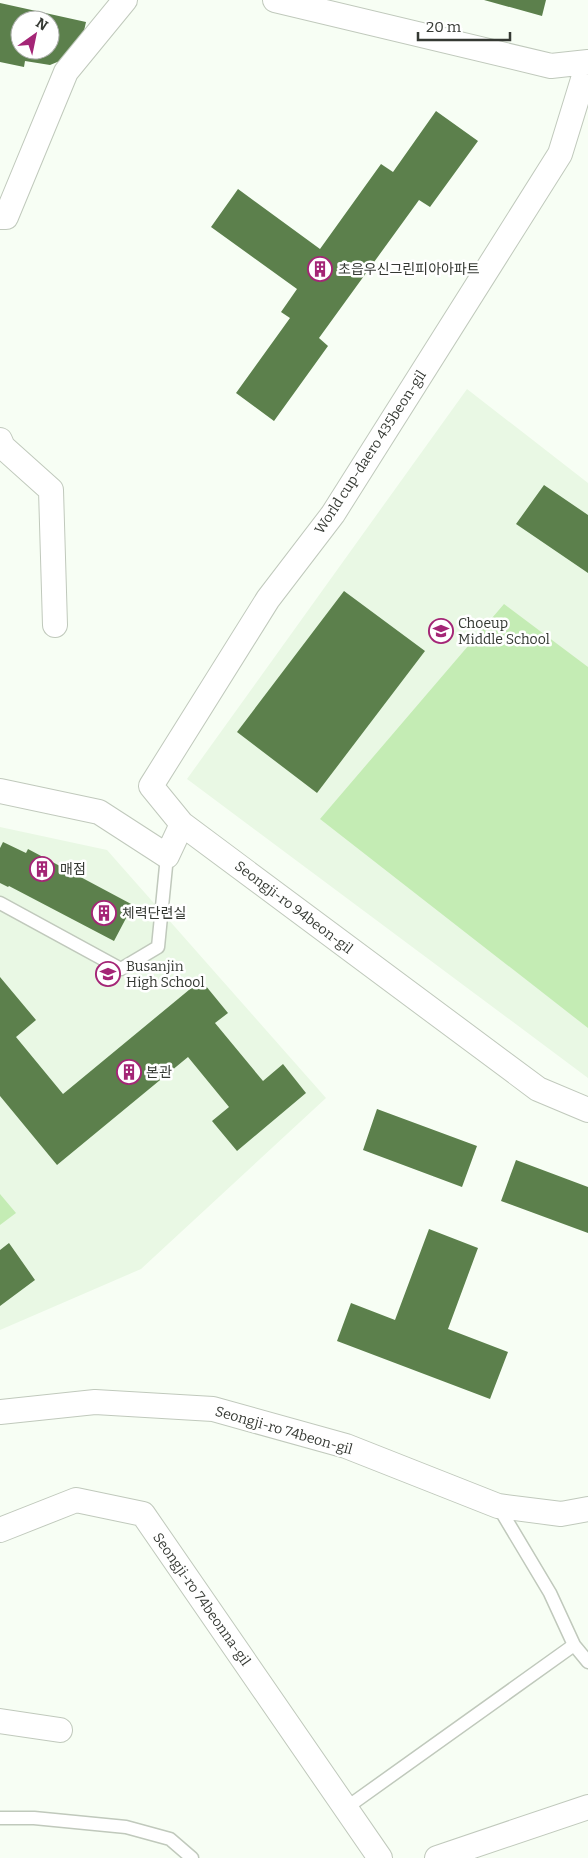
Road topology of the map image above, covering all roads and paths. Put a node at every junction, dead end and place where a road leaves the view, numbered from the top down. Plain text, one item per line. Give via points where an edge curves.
1 (125, 0) edge
2 (275, 0) edge
3 (588, 63) edge
4 (0, 217) edge
5 (0, 440) edge
6 (55, 625) dead end
7 (0, 791) edge
8 (182, 824) junction
9 (167, 856) junction
10 (0, 903) edge
11 (588, 1110) edge
12 (0, 1412) edge
13 (498, 1506) junction
14 (588, 1510) edge
15 (0, 1530) edge
16 (574, 1645) junction
17 (588, 1662) edge
18 (0, 1721) edge
19 (60, 1730) dead end
20 (588, 1807) edge
21 (346, 1808) junction
22 (0, 1818) edge
23 (192, 1858) edge
24 (380, 1858) edge
25 (437, 1858) edge

1 - 4 street via 66,72 6,218
2 - 3 street via 551,66
3 - 8 street, World cup-daero 435beon-gil via 560,154 332,514 268,599 151,786
5 - 6 street via 2,446 51,490
7 - 9 street via 99,812
8 - 9 street
8 - 11 street, Seongji-ro 94beon-gil via 538,1089
9 - 10 lane via 158,947 122,969
12 - 13 street, Seongji-ro 74beon-gil via 95,1402 213,1409 346,1446
13 - 14 street, Seongji-ro 74beon-gil via 560,1514
13 - 16 lane via 550,1593
15 - 21 street, Seongji-ro 74beonna-gil via 76,1500 143,1514
16 - 17 lane
16 - 21 lane
18 - 19 street
20 - 25 street
21 - 24 street, Seongji-ro 74beonna-gil
22 - 23 lane via 126,1827 170,1839

